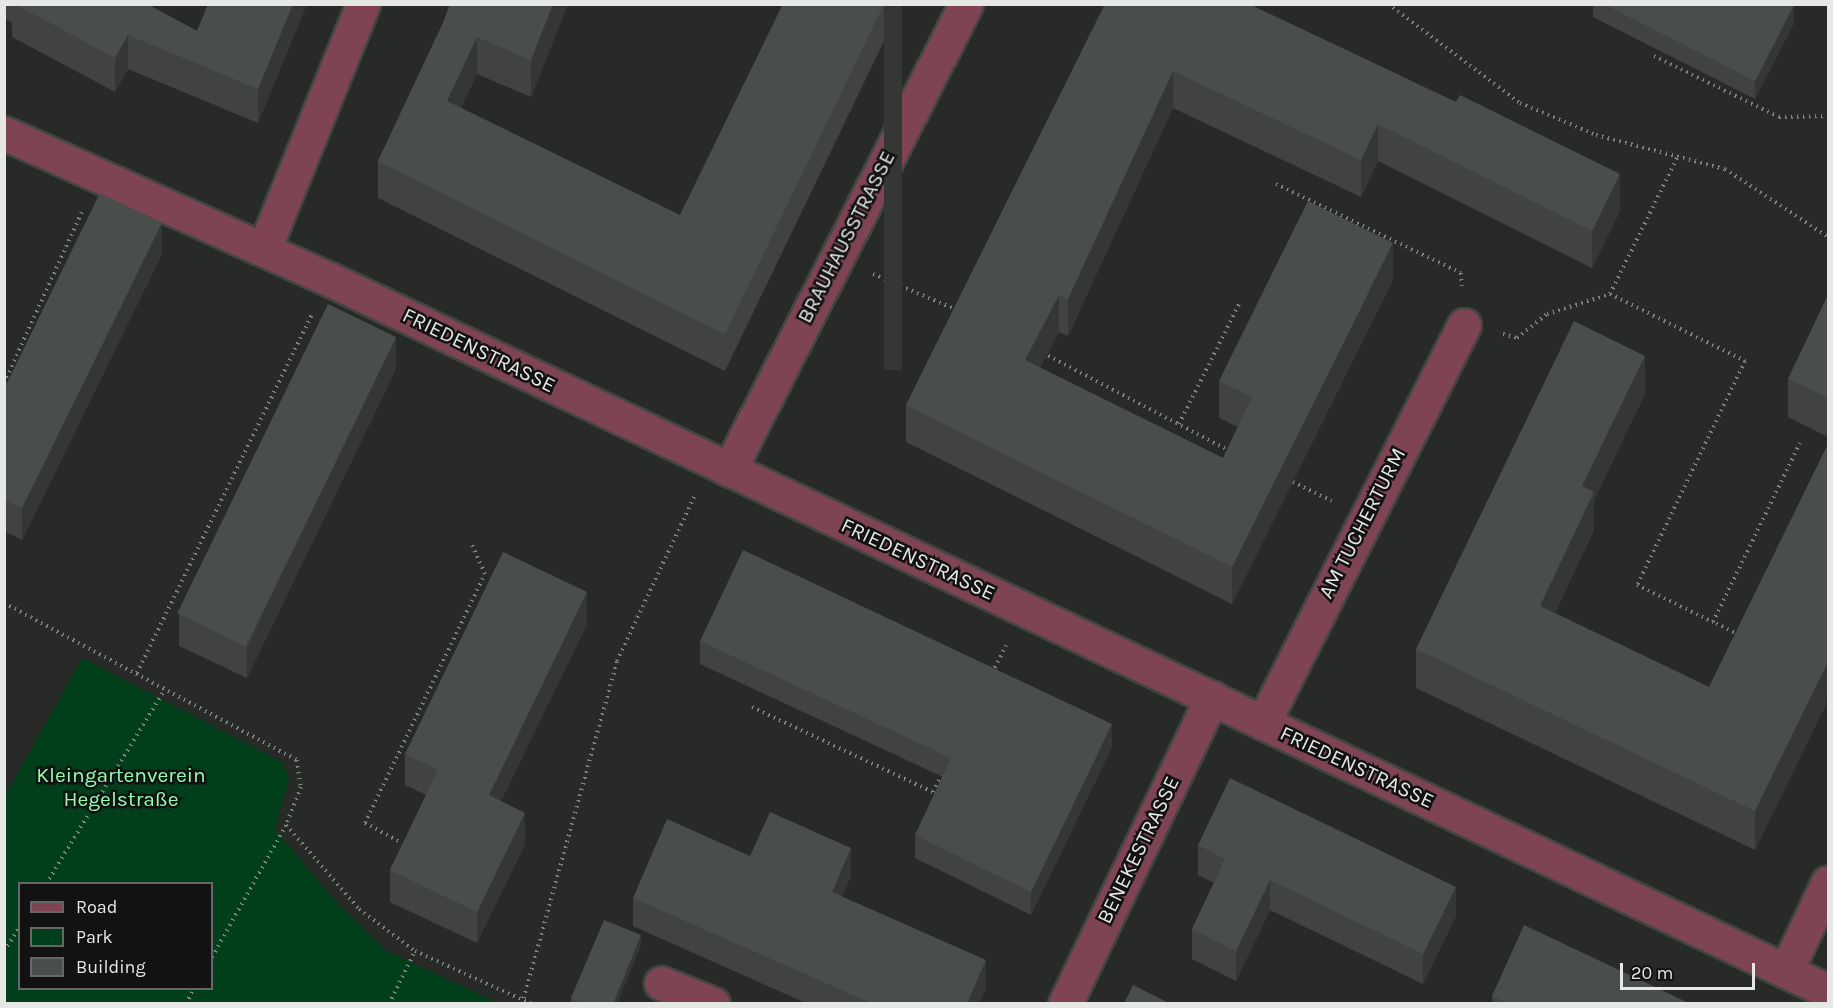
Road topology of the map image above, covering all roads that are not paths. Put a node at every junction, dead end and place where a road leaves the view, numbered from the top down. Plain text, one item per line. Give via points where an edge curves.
1 (363, 4) edge
2 (966, 4) edge
3 (4, 133) edge
4 (264, 249) junction
5 (1464, 325) road end
6 (720, 465) junction
7 (1212, 697) junction
8 (1263, 723) junction
9 (1828, 882) edge
10 (1786, 970) junction
11 (661, 982) dead end
12 (1828, 991) edge
13 (713, 1004) edge
14 (1065, 1004) edge

1 - 4 street
2 - 6 street, BRAUHAUSSTRASSE via 835,258
3 - 4 street, FRIEDENSTRASSE via 97,178
4 - 6 street, FRIEDENSTRASSE
5 - 8 street, AM TUCHERTURM
6 - 7 street, FRIEDENSTRASSE
7 - 8 street, FRIEDENSTRASSE
7 - 14 street, BENEKESTRASSE
8 - 10 street, FRIEDENSTRASSE
9 - 10 street
10 - 12 street, FRIEDENSTRASSE
11 - 13 street

